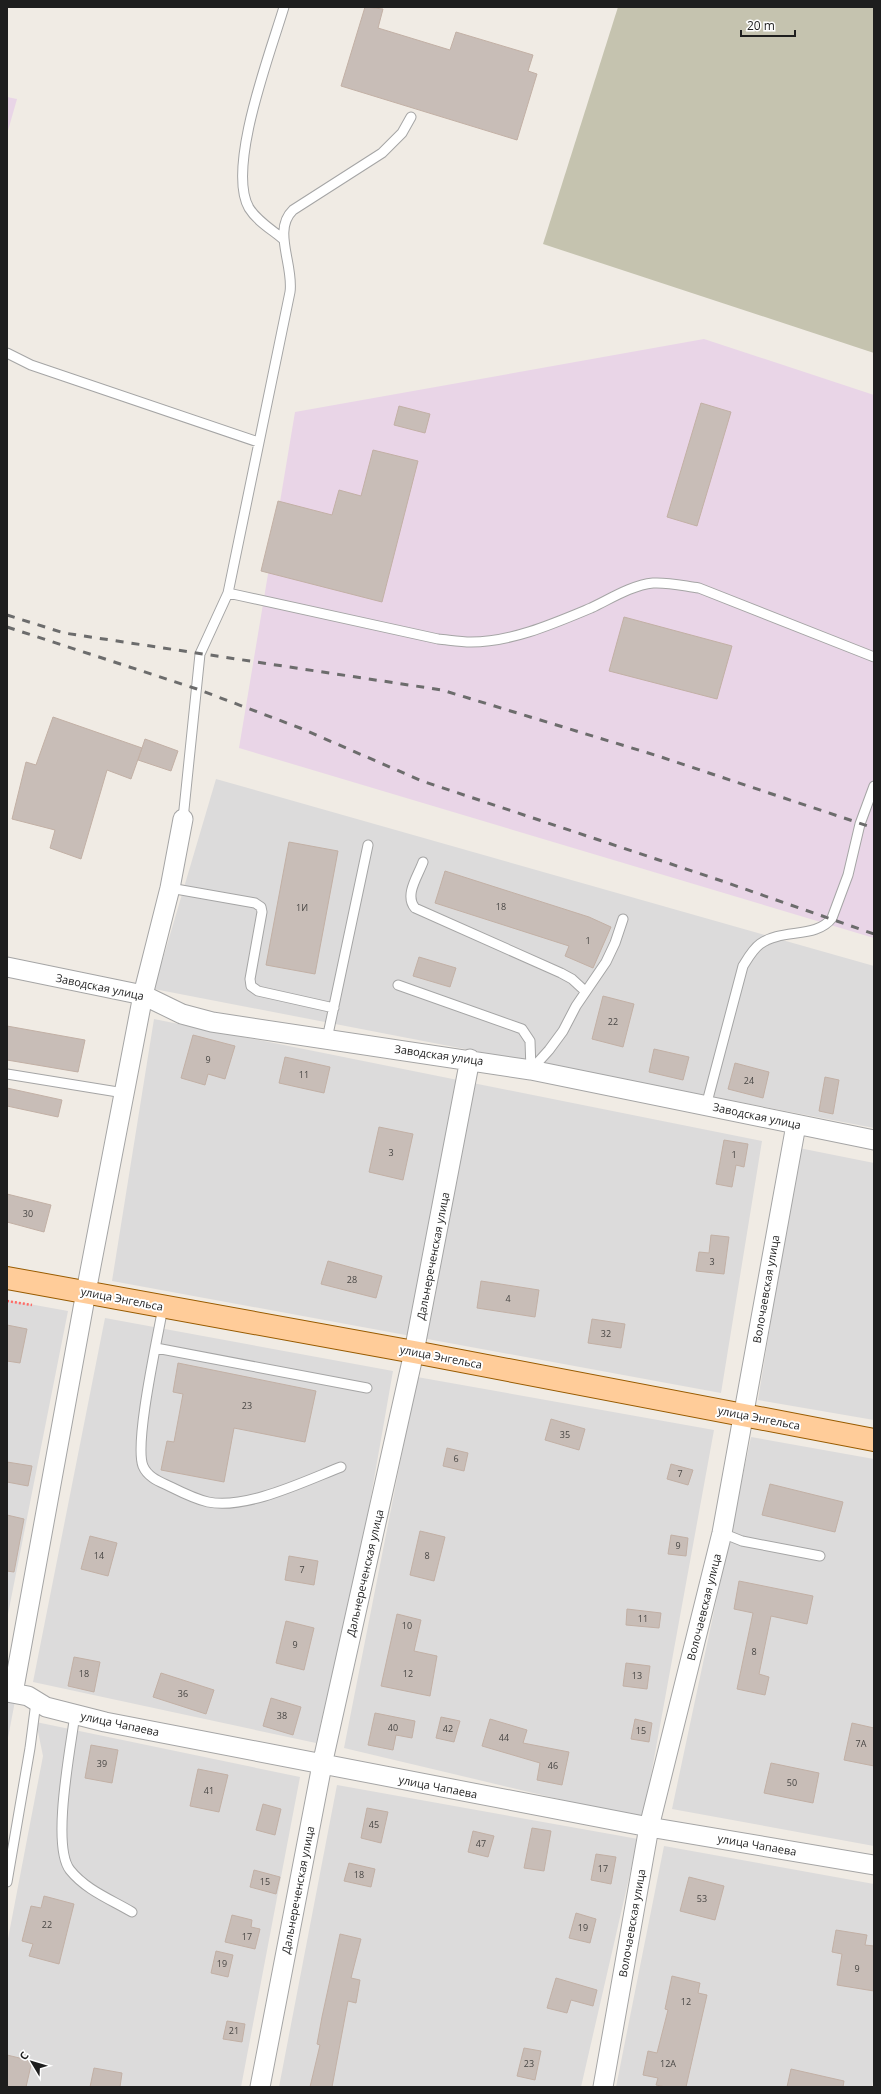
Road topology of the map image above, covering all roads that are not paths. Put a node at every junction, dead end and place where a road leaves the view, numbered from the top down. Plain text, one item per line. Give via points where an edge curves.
1 (284, 7) edge
2 (411, 118) dead end
3 (283, 239) junction
4 (7, 353) edge
5 (258, 442) junction
6 (228, 593) junction
7 (874, 657) edge
8 (874, 786) edge
9 (182, 819) joint
10 (368, 845) dead end
11 (423, 862) dead end
12 (170, 888) junction
13 (623, 919) dead end
14 (7, 967) edge
15 (398, 985) dead end
16 (585, 992) junction
17 (143, 995) junction
18 (334, 1008) junction
19 (327, 1039) junction
20 (470, 1059) junction
21 (531, 1070) junction
22 (7, 1074) edge
23 (124, 1093) junction
24 (706, 1106) junction
25 (796, 1125) junction
26 (874, 1140) edge
27 (7, 1278) edge
28 (86, 1292) junction
29 (163, 1307) junction
30 (156, 1348) junction
31 (414, 1352) junction
32 (367, 1388) dead end
33 (744, 1416) junction
34 (874, 1440) edge
35 (341, 1467) dead end
36 (722, 1533) junction
37 (820, 1556) dead end
38 (10, 1693) edge
39 (36, 1702) junction
40 (75, 1714) junction
41 (322, 1765) junction
42 (649, 1827) junction
43 (874, 1866) edge
44 (7, 1882) edge
45 (132, 1912) dead end
46 (260, 2087) edge
47 (603, 2087) edge

1 - 3 lane via 244,150 243,189 249,207 257,219
2 - 3 lane via 402,133 382,153 290,213 284,223
3 - 5 lane via 292,280
4 - 5 lane via 31,365
5 - 6 lane
6 - 7 lane via 438,639 472,642 501,639 532,630 653,583 675,585 699,588
6 - 9 lane via 200,654
8 - 24 lane via 860,824 848,875 828,924 813,930 773,937 760,944 743,966
9 - 12 street
10 - 18 lane
11 - 16 lane via 410,895 410,902 415,908 561,973 572,979
12 - 17 street
12 - 18 lane via 255,903 261,907 251,986 258,991
13 - 16 lane via 606,962
14 - 17 street, Заводская улица
15 - 21 lane via 522,1029 530,1041
16 - 21 lane via 563,1031
17 - 19 street, Заводская улица via 198,1019
17 - 23 street
18 - 19 lane
19 - 20 street, Заводская улица
20 - 21 street, Заводская улица
20 - 31 street, Дальнереченская улица
21 - 24 street, Заводская улица
22 - 23 lane
23 - 28 street
24 - 25 street, Заводская улица
25 - 26 street, Заводская улица
25 - 33 street, Волочаевская улица
27 - 28 main road, улица Энгельса
28 - 29 main road, улица Энгельса
28 - 38 street
29 - 30 lane
29 - 31 main road, улица Энгельса
30 - 32 lane
30 - 35 lane via 140,1454 149,1476 191,1497 225,1503 253,1499
31 - 33 main road, улица Энгельса
31 - 41 street, Дальнереченская улица
33 - 34 main road, улица Энгельса
33 - 36 street, Волочаевская улица
36 - 37 lane via 742,1541
36 - 42 street, Волочаевская улица
38 - 39 street, улица Чапаева via 28,1696
39 - 40 street, улица Чапаева
39 - 44 lane
40 - 41 street, улица Чапаева
40 - 45 lane via 60,1827 62,1850 68,1869 80,1882
41 - 42 street, улица Чапаева
41 - 46 street, Дальнереченская улица
42 - 43 street, улица Чапаева
42 - 47 street, Волочаевская улица

